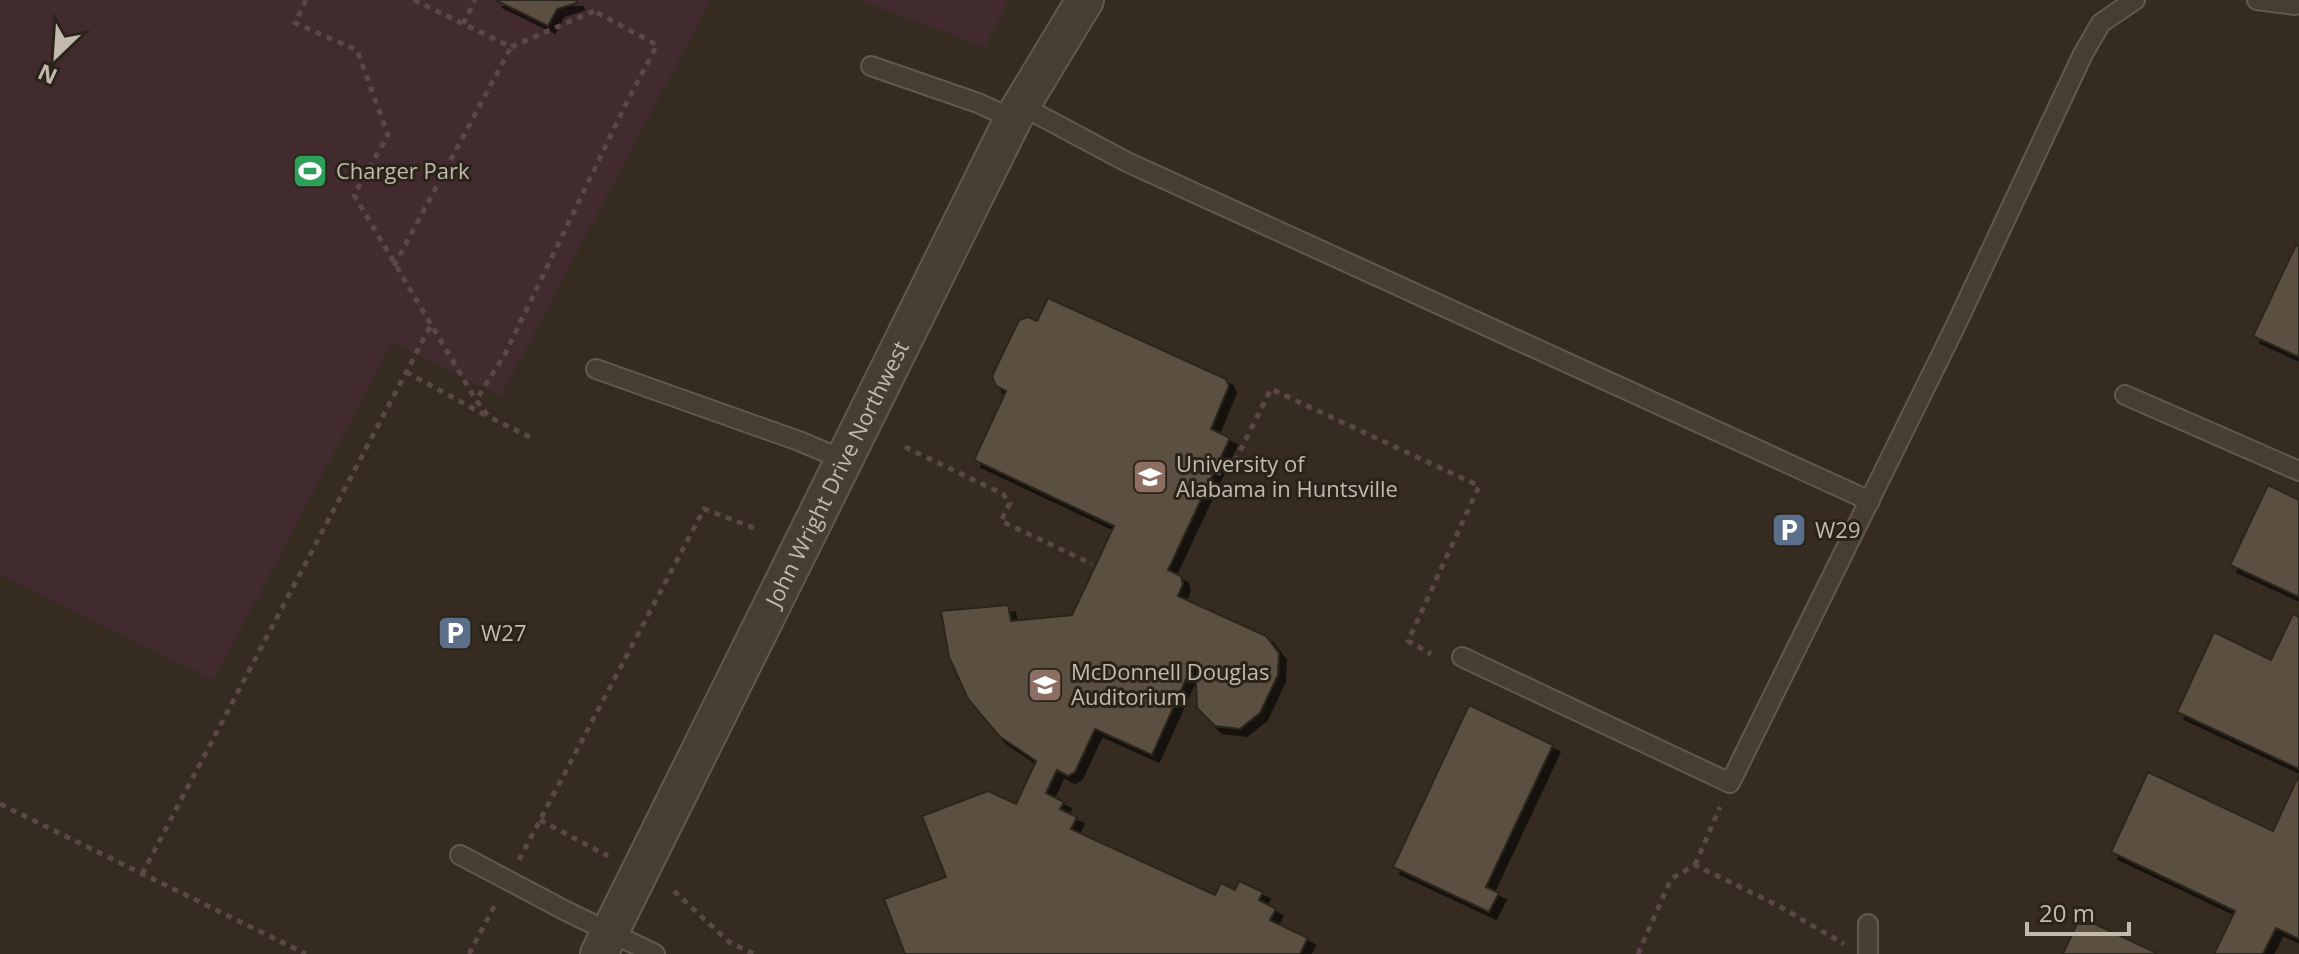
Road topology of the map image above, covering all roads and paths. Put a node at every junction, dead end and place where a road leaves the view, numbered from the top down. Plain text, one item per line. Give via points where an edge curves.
1 (306, 0) edge
2 (414, 0) edge
3 (475, 0) edge
4 (593, 0) edge
5 (1085, 0) edge
6 (2135, 0) edge
7 (2257, 0) edge
8 (2297, 6) edge
9 (594, 11) junction
10 (463, 24) junction
11 (511, 47) junction
12 (871, 66) dead end
13 (1016, 112) junction
14 (394, 266) junction
15 (431, 325) junction
16 (596, 369) dead end
17 (406, 372) junction
18 (2125, 395) dead end
19 (476, 400) junction
20 (489, 417) junction
21 (530, 437) dead end
22 (905, 447) dead end
23 (844, 460) junction
24 (1215, 471) dead end
25 (2299, 471) edge
26 (1870, 501) junction
27 (754, 528) dead end
28 (1092, 564) dead end
29 (1431, 654) dead end
30 (1462, 657) dead end
31 (1730, 783) junction
32 (0, 804) edge
33 (540, 820) junction
34 (460, 855) dead end
35 (608, 856) dead end
36 (1695, 865) junction
37 (142, 874) junction
38 (508, 881) junction
39 (674, 891) dead end
40 (1868, 924) dead end
41 (605, 942) edge
42 (1848, 946) dead end
43 (306, 954) edge
44 (469, 954) edge
45 (655, 954) edge
46 (754, 954) edge
47 (1638, 954) edge
48 (1868, 954) edge

1 - 14 path via 295,23 357,50 388,135 354,195
2 - 10 path
3 - 10 path
4 - 9 path
5 - 13 street, John Wright Drive Northwest
6 - 26 lane via 2101,23 2083,54
7 - 8 lane
9 - 11 path
9 - 19 path via 657,45 505,354
10 - 11 path
11 - 14 path
12 - 13 lane
13 - 23 street, John Wright Drive Northwest
13 - 26 lane
14 - 15 path
15 - 17 path
15 - 19 path
16 - 23 lane
17 - 20 path
17 - 37 path
18 - 25 lane
19 - 20 path
20 - 21 path
22 - 28 path via 1003,494 1010,503 1001,521
23 - 41 street, John Wright Drive Northwest
24 - 29 path via 1235,461 1271,389 1479,486 1408,641
26 - 31 lane
27 - 33 path via 704,509
30 - 31 lane
31 - 36 path
32 - 37 path
33 - 35 path
33 - 38 path
34 - 38 lane
36 - 42 path
36 - 47 path via 1671,879
37 - 43 path
38 - 41 lane
38 - 44 path
39 - 46 path via 729,942
40 - 48 lane
41 - 45 lane

